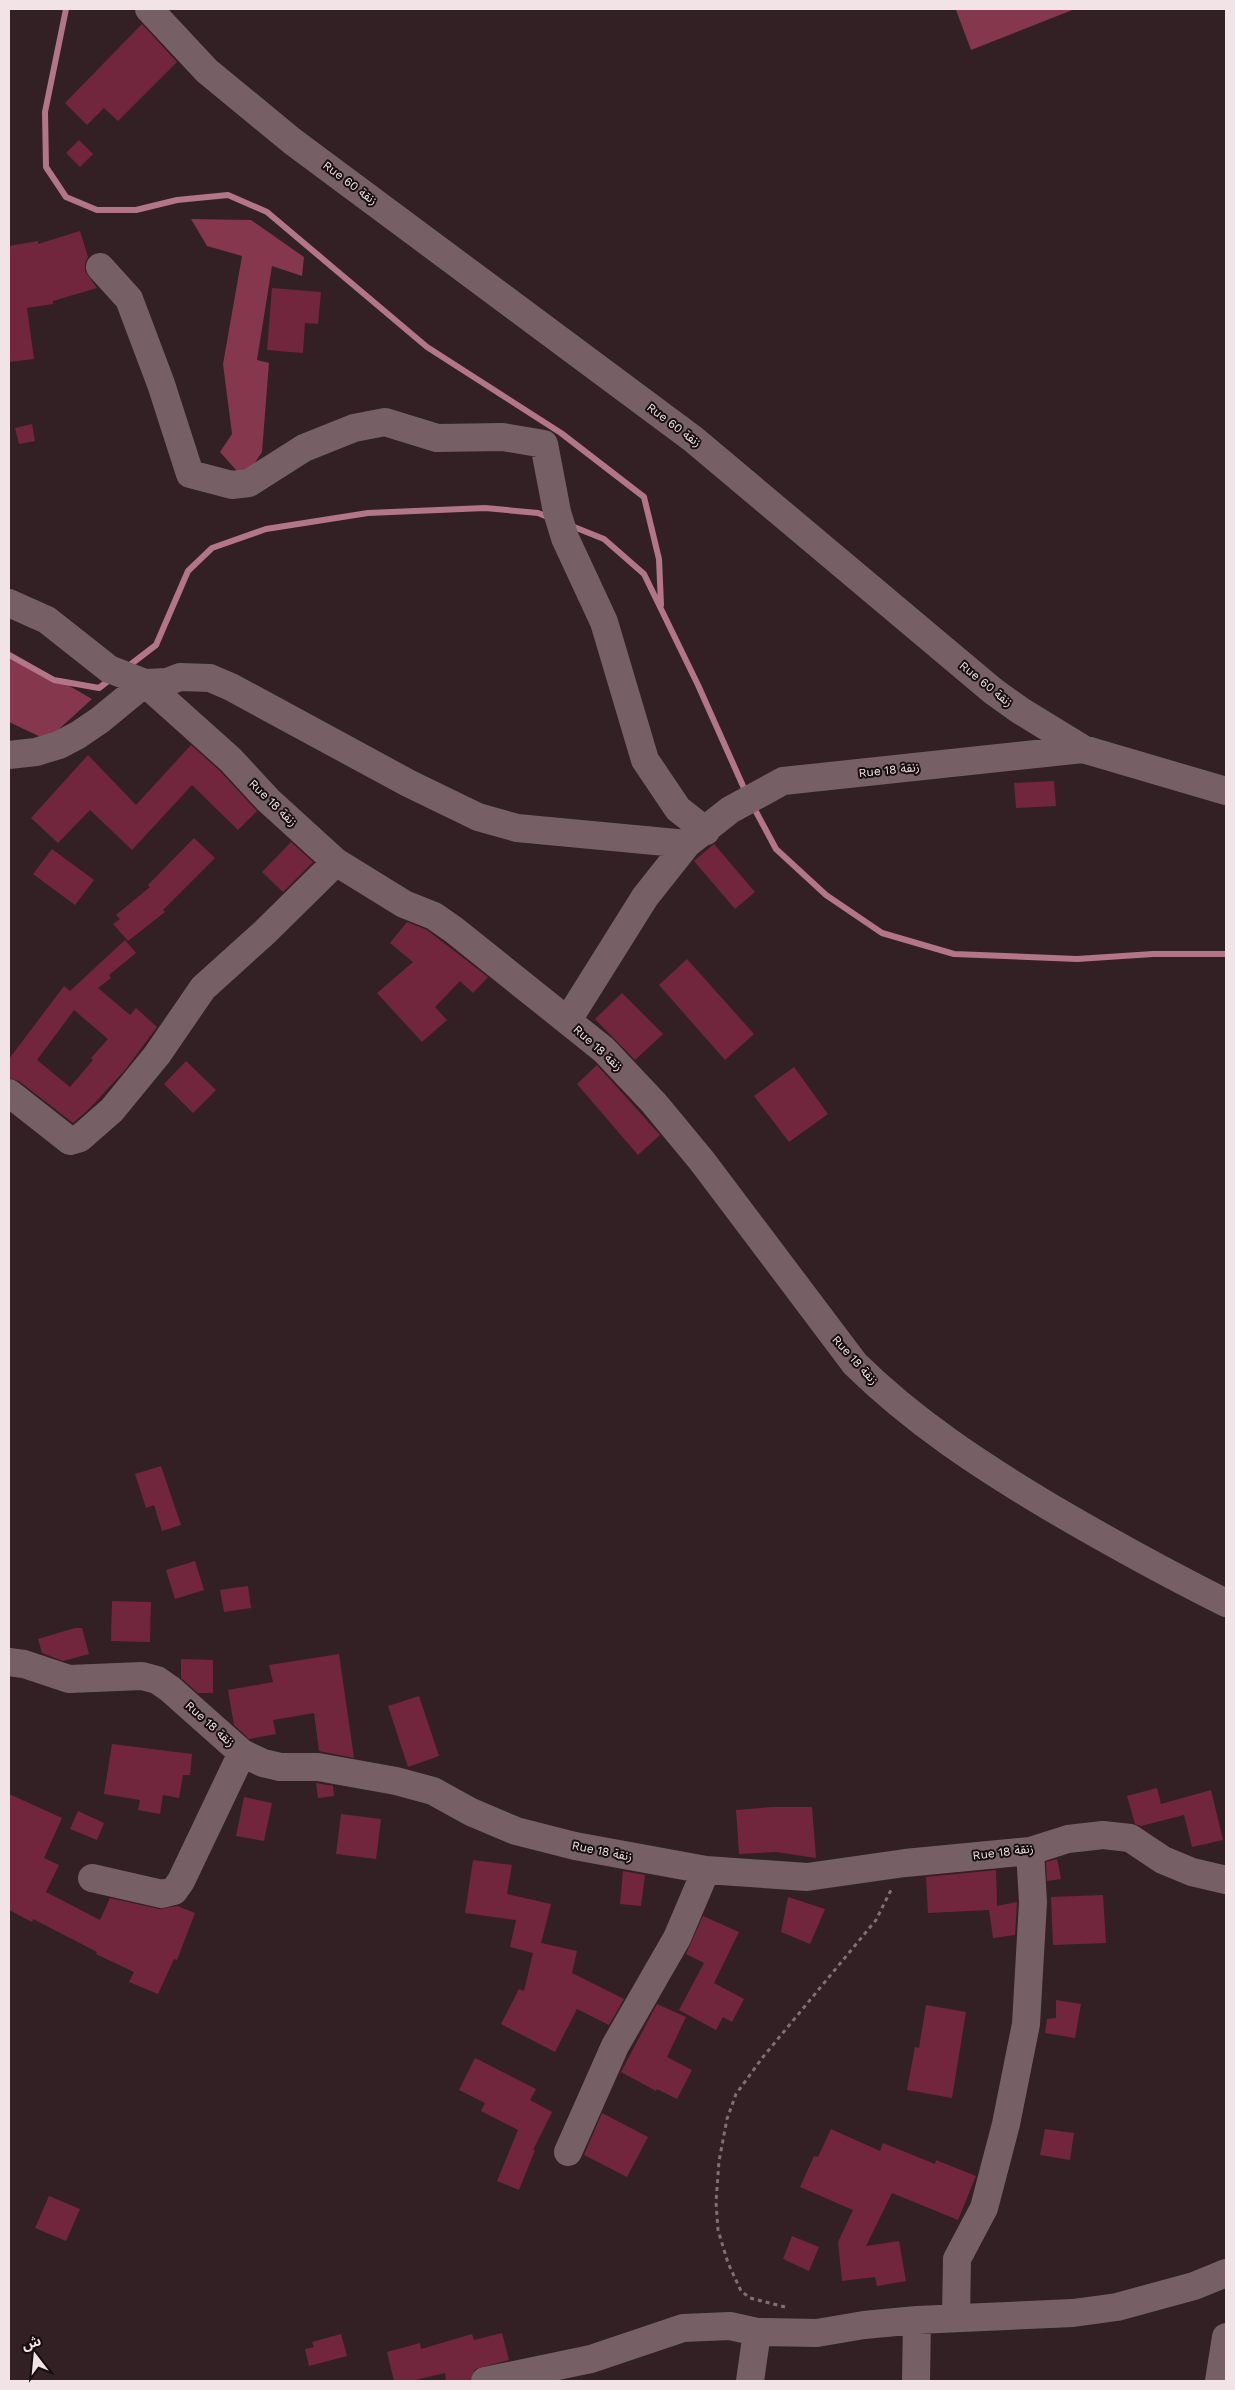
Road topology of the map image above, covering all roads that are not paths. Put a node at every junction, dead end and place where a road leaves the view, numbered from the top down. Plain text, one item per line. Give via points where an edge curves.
1 (149, 9) edge
2 (100, 267) dead end
3 (9, 604) edge
4 (129, 677) junction
5 (1082, 749) junction
6 (9, 755) edge
7 (1226, 791) edge
8 (696, 838) junction
9 (336, 862) junction
10 (568, 1020) junction
11 (9, 1094) edge
12 (1226, 1603) edge
13 (9, 1662) edge
14 (242, 1753) junction
15 (1030, 1851) junction
16 (706, 1870) junction
17 (92, 1878) dead end
18 (1226, 1880) edge
19 (568, 2152) dead end
20 (1226, 2273) edge
21 (956, 2317) junction
22 (917, 2320) junction
23 (757, 2332) junction
24 (1226, 2337) edge
25 (492, 2380) edge
26 (750, 2381) edge
27 (916, 2381) edge
28 (1218, 2381) edge

1 - 5 street, Rue 60 زنقة via 207,71 292,141 693,439 993,691
2 - 8 street via 129,299 190,474 232,485 249,483 304,448 354,428 385,422 437,438 503,437 544,444 565,538 604,622 645,760
3 - 4 street, Rue 18 زنقة via 47,620
4 - 6 street via 100,720 78,735 36,752
4 - 8 street via 166,682 180,677 210,678 478,817 517,828
4 - 9 street, Rue 18 زنقة via 231,760 268,800
5 - 7 street, Rue 60 زنقة
5 - 8 street, Rue 18 زنقة via 784,781 730,810
8 - 10 street, Rue 18 زنقة via 646,897
9 - 10 street, Rue 18 زنقة via 404,904 441,920
9 - 11 street via 203,988 140,1076 112,1110 80,1138 70,1141
10 - 12 street, Rue 18 زنقة via 604,1050 654,1102 832,1335 881,1390 983,1467 1146,1563
13 - 14 street, Rue 18 زنقة via 69,1679 142,1676 156,1680
14 - 16 street, Rue 18 زنقة via 280,1767 318,1767 396,1781 433,1791 516,1831 575,1846
14 - 17 street via 174,1891 162,1894
15 - 16 street, Rue 18 زنقة via 905,1863 807,1877
15 - 18 street, Rue 18 زنقة via 1068,1838 1103,1835 1130,1838 1162,1860 1192,1872
15 - 21 street via 1033,1902 1026,2024 1006,2124 984,2208 957,2259
16 - 19 street via 677,1938 615,2046
20 - 21 street via 1194,2286 1117,2307 1074,2313
21 - 22 street
22 - 23 street via 817,2333
22 - 27 street
23 - 25 street via 730,2326 683,2328 591,2359
23 - 26 street
24 - 28 street

